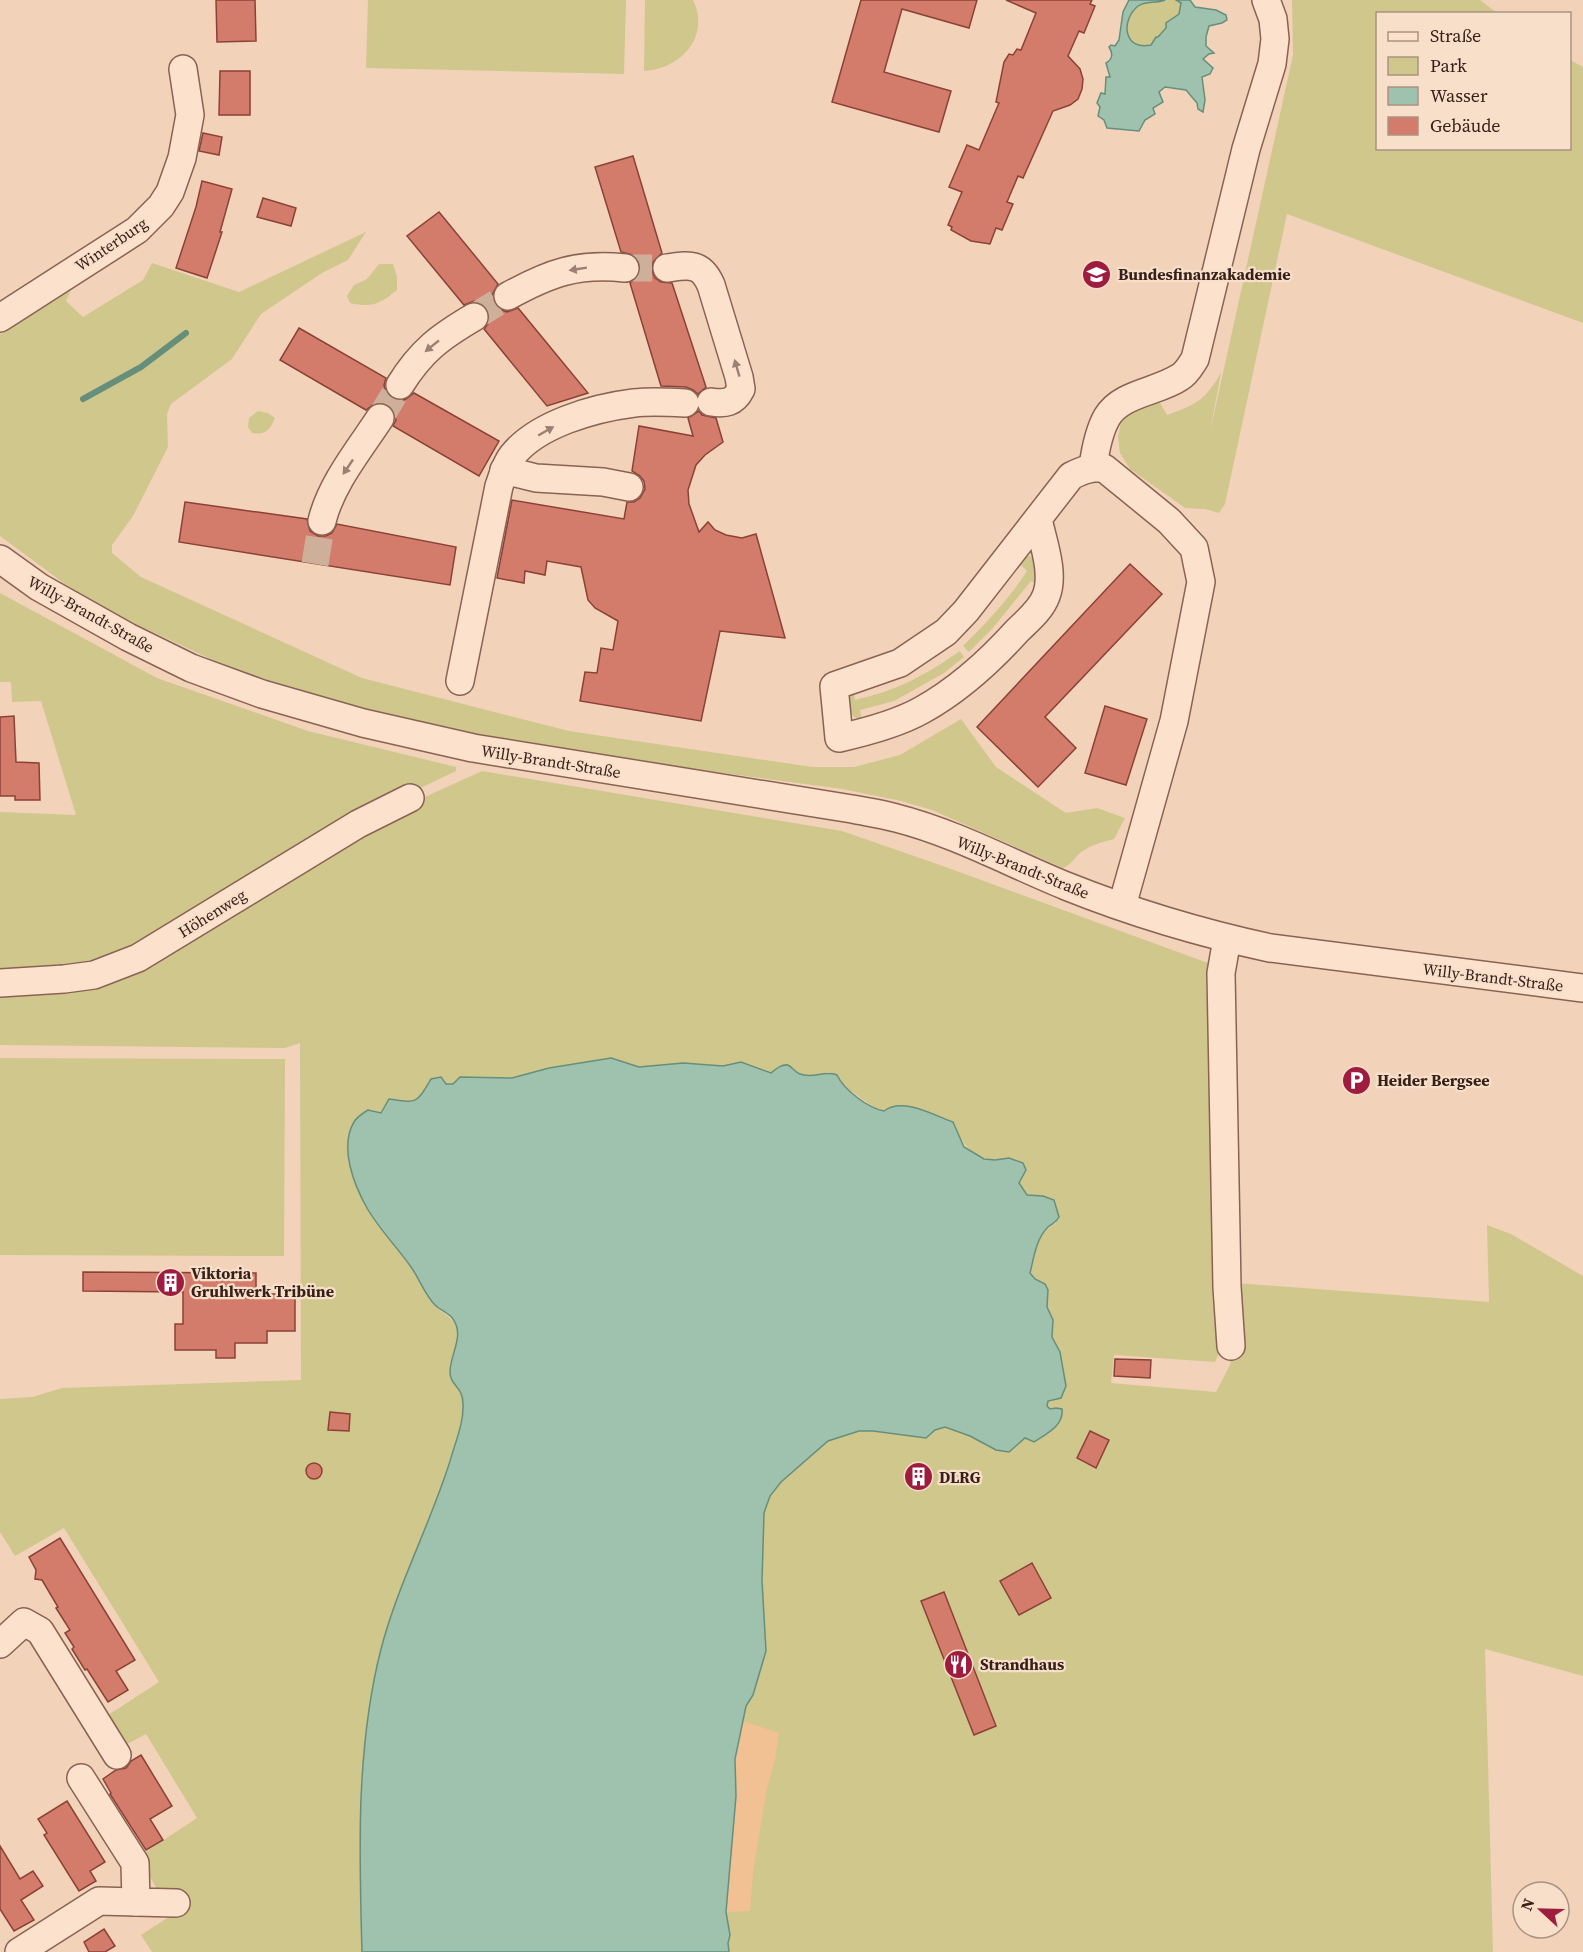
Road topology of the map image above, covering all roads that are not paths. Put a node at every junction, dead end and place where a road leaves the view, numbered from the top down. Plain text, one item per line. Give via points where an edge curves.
1 (1266, 0) edge
2 (183, 69) dead end
3 (626, 268) tunnel mouth
4 (667, 268) tunnel mouth
5 (508, 296) tunnel mouth
6 (474, 317) tunnel mouth
7 (0, 318) edge
8 (400, 385) tunnel mouth
9 (380, 418) tunnel mouth
10 (1093, 467) junction
11 (504, 470) junction
12 (629, 487) dead end
13 (1038, 519) junction
14 (322, 521) tunnel mouth
15 (0, 559) edge
16 (460, 681) dead end
17 (410, 798) dead end
18 (1122, 906) junction
19 (1227, 939) junction
20 (0, 983) edge
21 (1583, 988) edge
22 (1231, 1346) dead end
23 (0, 1644) edge
24 (117, 1755) dead end
25 (81, 1778) dead end
26 (136, 1902) junction
27 (176, 1903) dead end
28 (19, 1952) edge

1 - 10 street via 1275,39 1272,64 1246,149 1195,359 1181,377 1118,405 1107,417
2 - 7 street, Winterburg via 190,115 182,158 161,206 137,230
3 -> 5 street via 573,269 540,279
11 -> 4 street via 527,441 587,413 635,403 732,401 741,389 740,377 707,276 696,267
6 -> 8 street via 422,353
9 -> 14 street via 336,486
10 - 13 street via 1071,476
10 - 18 street via 1113,474 1169,521 1194,548 1201,582 1178,699
11 - 12 street via 536,478
11 - 16 street
13 - 13 street via 1049,584 1042,605 964,683 920,711 839,738 834,686 900,663 946,632
15 - 18 street, Willy-Brandt-Straße via 39,587 128,637 190,668 262,694 363,723 473,748 897,818
17 - 20 street, Höhenweg via 340,835 138,958 94,975
18 - 19 street, Willy-Brandt-Straße
19 - 21 street, Willy-Brandt-Straße via 1270,948
19 - 22 street via 1221,973
23 - 24 street via 24,1622 40,1631
25 - 26 street via 135,1863
26 - 27 street
26 - 28 street via 99,1901

